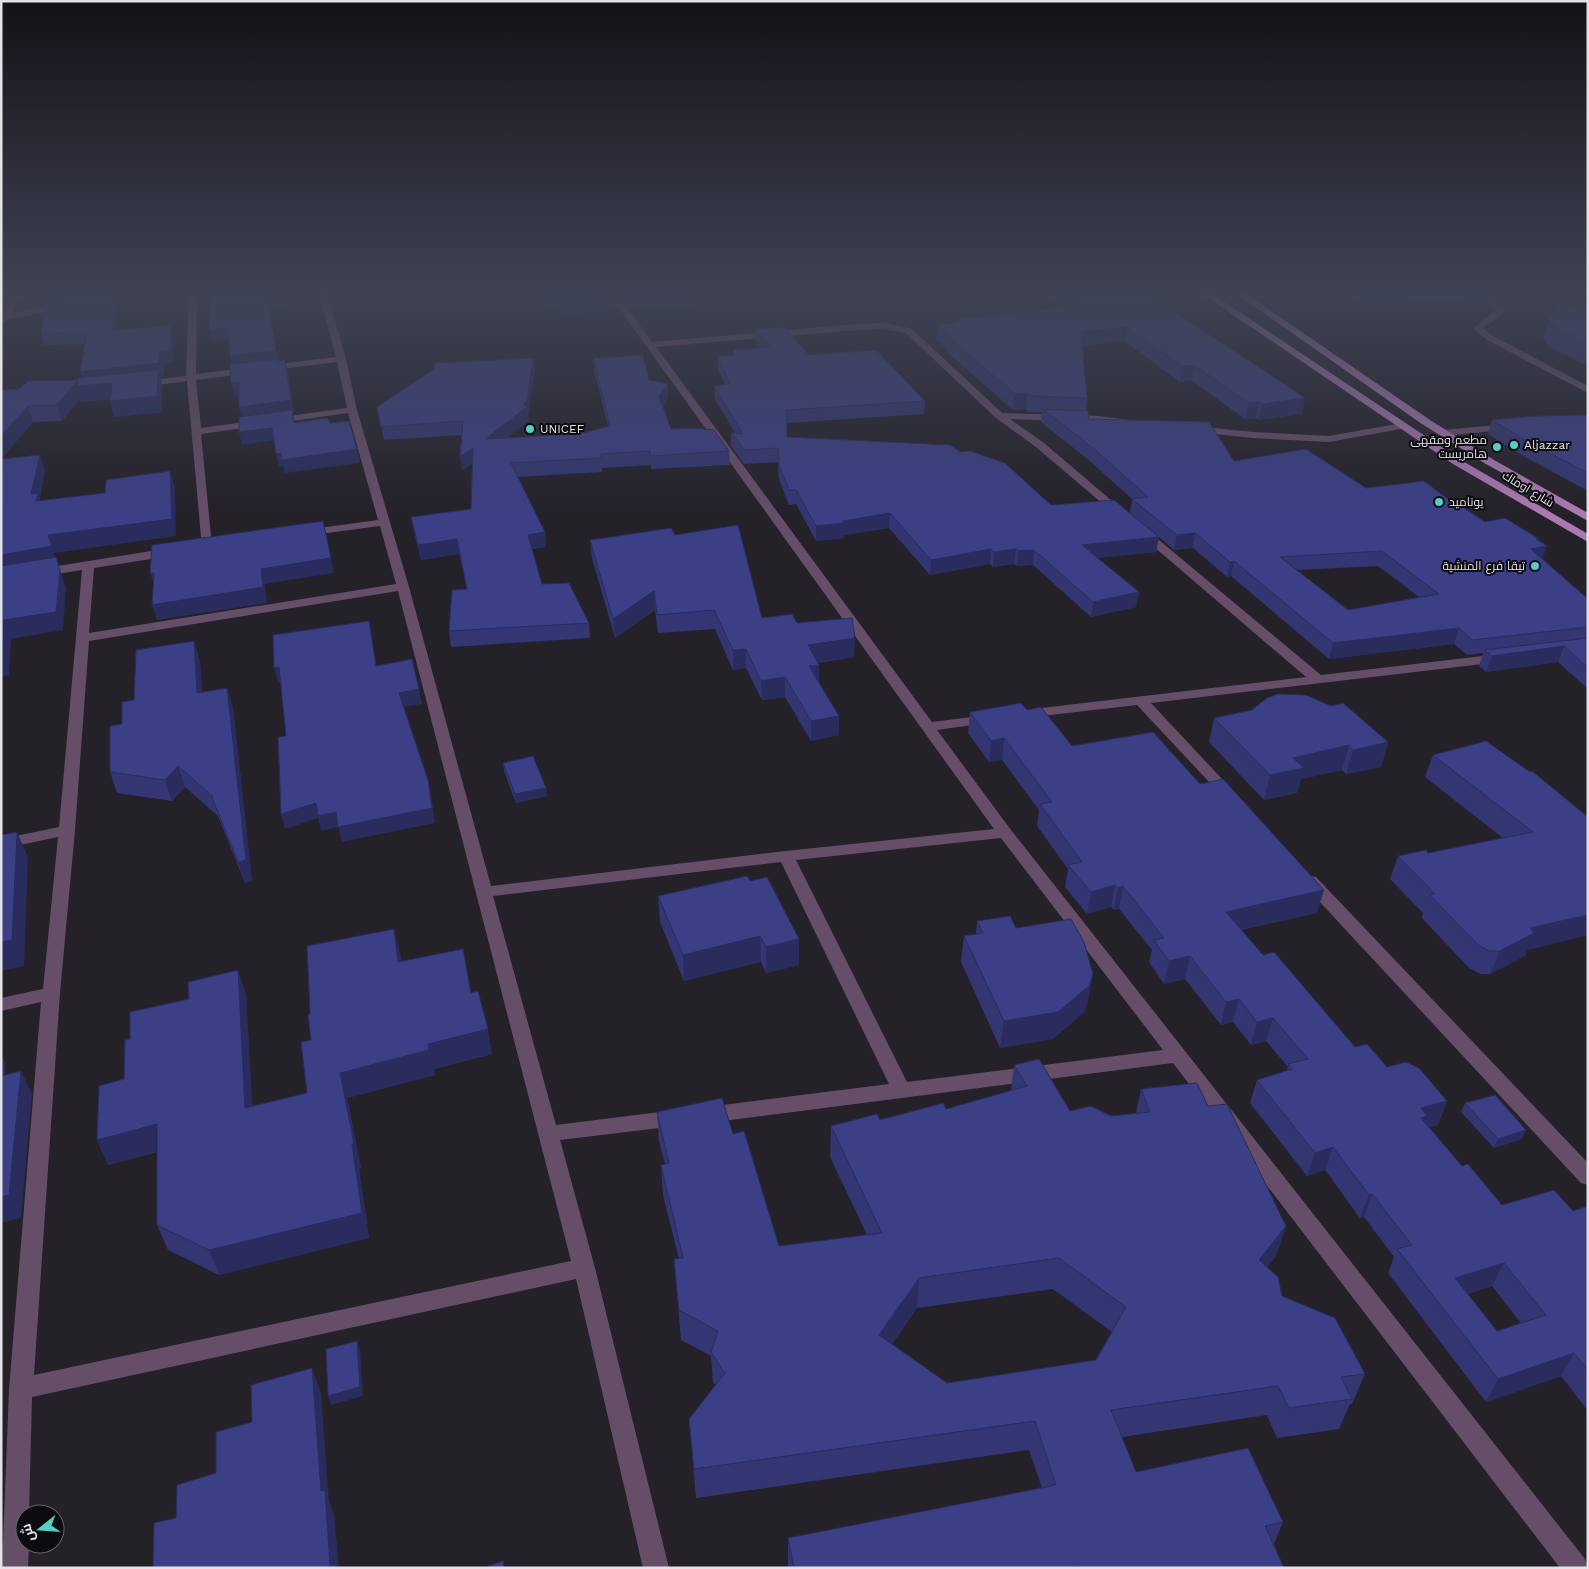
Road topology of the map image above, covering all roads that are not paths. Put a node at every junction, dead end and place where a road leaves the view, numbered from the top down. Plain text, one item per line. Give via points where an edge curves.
1 (191, 366) edge
2 (284, 366) edge
3 (343, 366) edge
4 (666, 366) edge
5 (947, 366) edge
6 (1313, 366) edge
7 (1343, 366) edge
8 (1543, 366) edge
9 (191, 378) junction
10 (129, 385) edge
11 (1588, 390) edge
12 (352, 410) junction
13 (1000, 416) junction
14 (1137, 423) edge
15 (1402, 426) junction
16 (1521, 426) edge
17 (1185, 428) edge
18 (195, 432) junction
19 (1443, 433) junction
20 (1588, 518) edge
21 (385, 522) junction
22 (291, 535) edge
23 (1588, 539) edge
24 (88, 567) junction
25 (1, 580) edge
26 (403, 587) junction
27 (83, 638) junction
28 (1512, 656) edge
29 (1318, 678) junction
30 (1139, 699) junction
31 (928, 727) junction
32 (1241, 808) edge
33 (67, 830) junction
34 (1005, 833) junction
35 (1, 844) edge
36 (786, 856) junction
37 (1296, 866) edge
38 (484, 892) junction
39 (51, 993) junction
40 (1, 1005) edge
41 (1177, 1055) junction
42 (901, 1090) junction
43 (549, 1134) junction
44 (1588, 1177) edge
45 (584, 1268) junction
46 (21, 1389) junction
47 (15, 1568) edge
48 (656, 1568) edge
49 (1576, 1568) edge

1 - 9 street
2 - 9 street
3 - 12 street
4 - 31 street
5 - 13 street
6 - 15 main road, شارع اوماك
7 - 19 main road, شارع اوماك
8 - 11 street
9 - 10 street
9 - 18 street
12 - 18 street
12 - 21 street
13 - 14 street
13 - 29 street via 1040,445
15 - 17 street via 1329,439
15 - 23 main road, شارع اوماك
16 - 19 street
18 - 24 street via 201,547
19 - 20 main road, شارع اوماك
21 - 22 street
21 - 26 street
24 - 25 street
24 - 27 street
26 - 27 street
26 - 38 street
27 - 33 street
28 - 29 street
29 - 30 street
30 - 31 street
30 - 32 street
31 - 34 street
33 - 35 street
33 - 39 street
34 - 36 street
34 - 41 street
36 - 38 street
36 - 42 street
37 - 44 street
38 - 43 street
39 - 40 street
39 - 46 street
41 - 42 street
41 - 49 street
42 - 43 street
43 - 45 street
45 - 46 street
45 - 48 street
46 - 47 street

